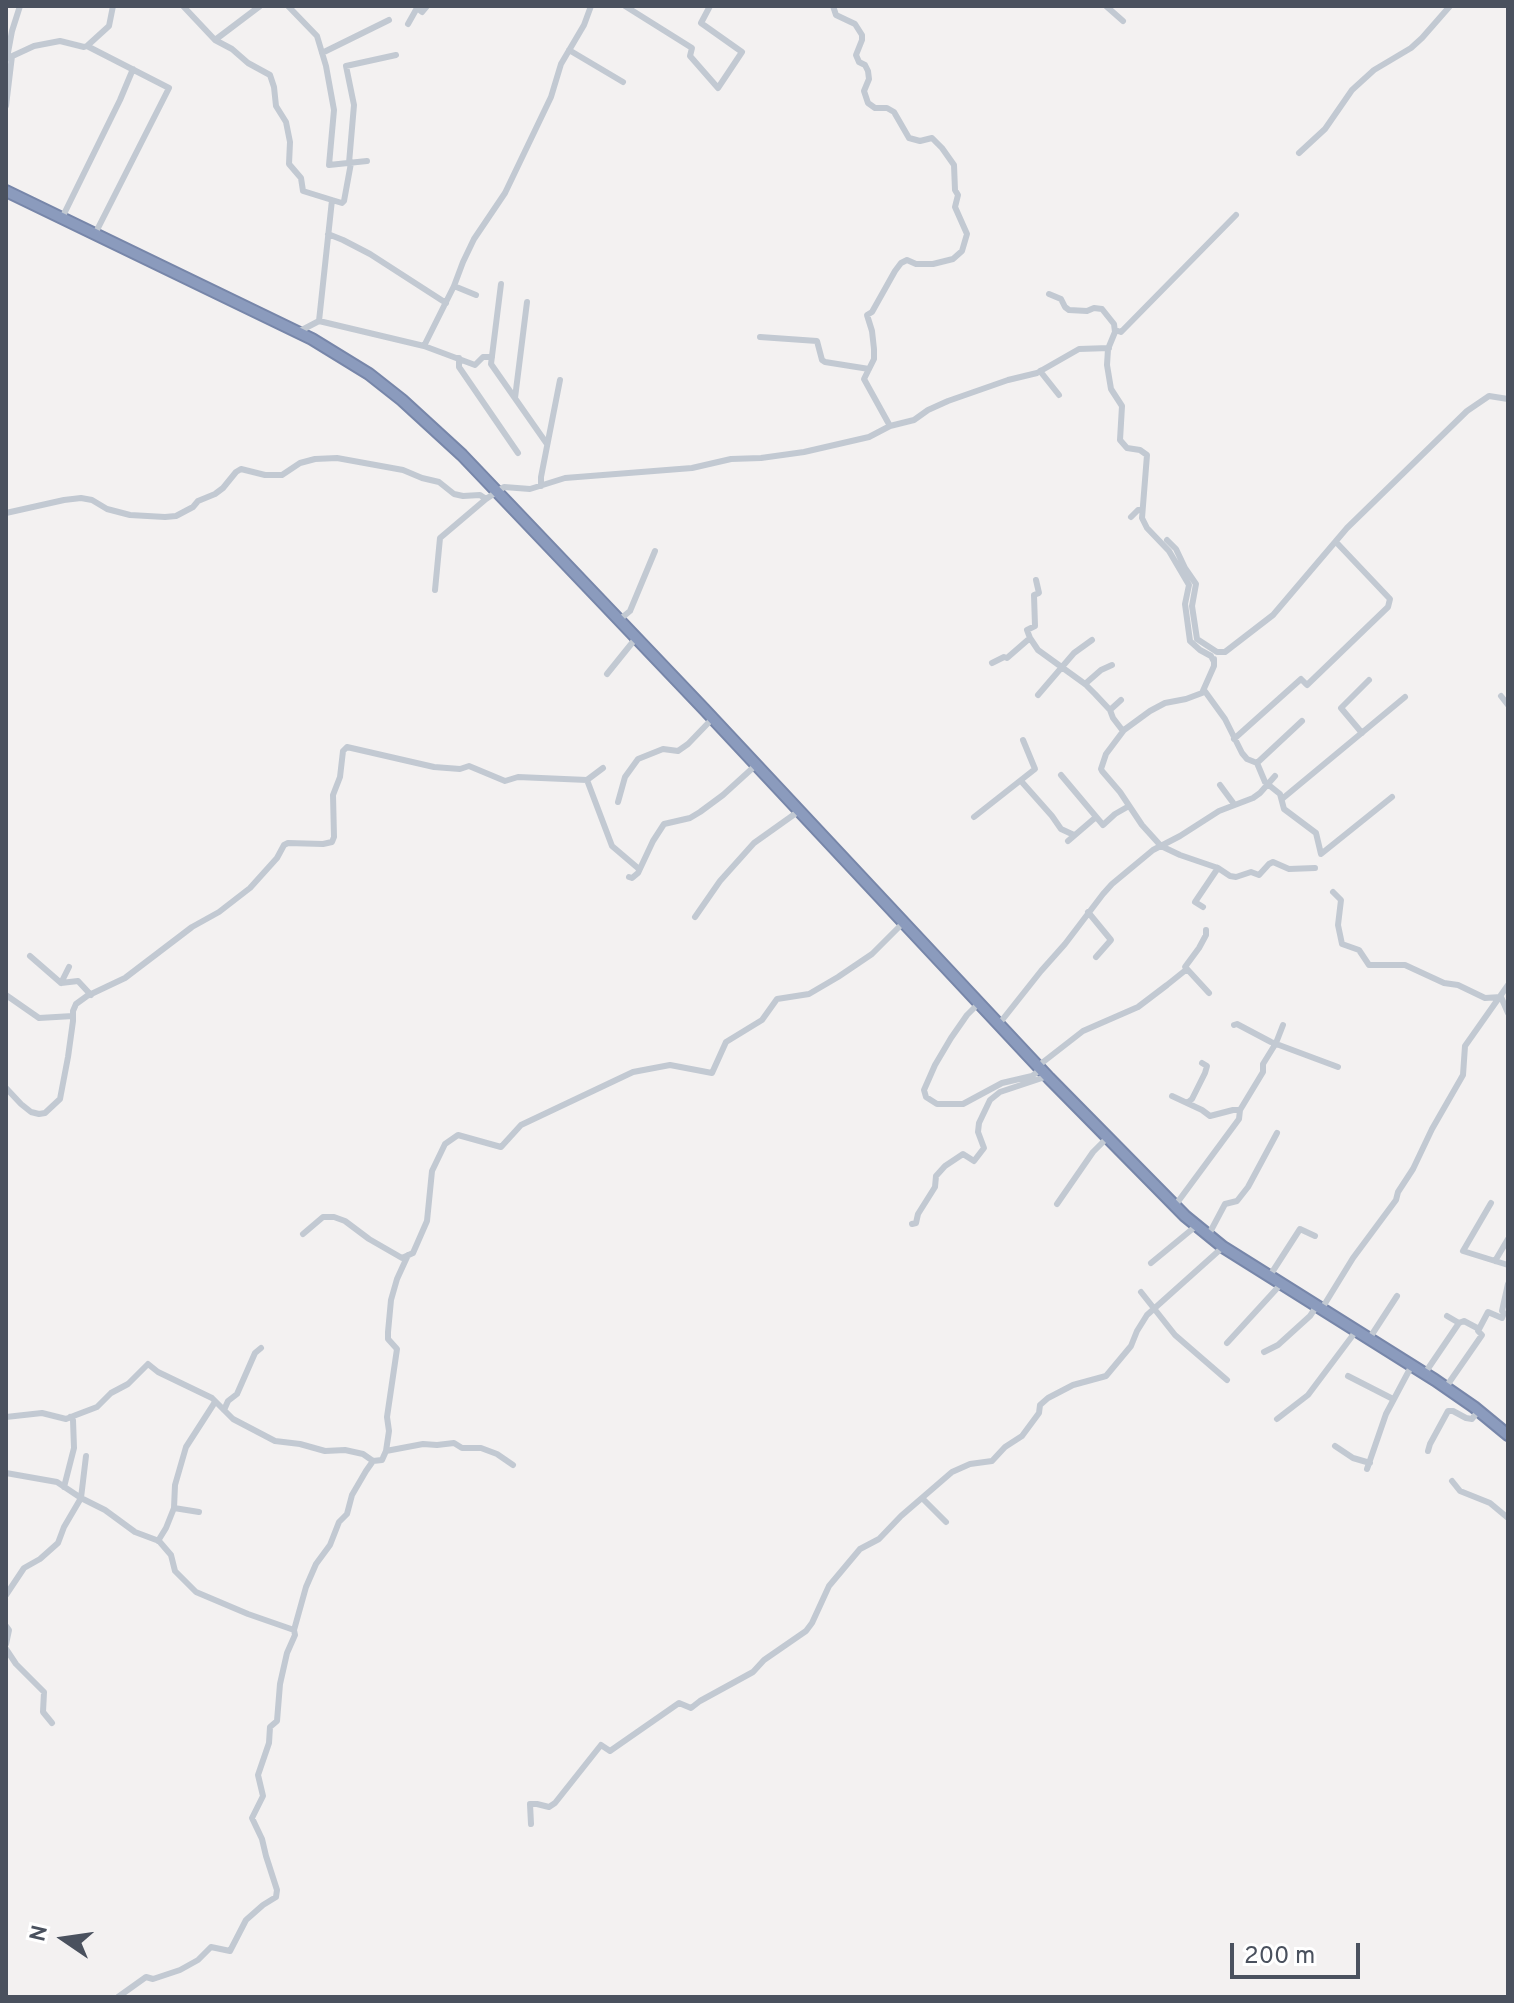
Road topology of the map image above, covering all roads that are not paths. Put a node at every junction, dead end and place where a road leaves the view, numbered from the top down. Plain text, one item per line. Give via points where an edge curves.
1 (20, 6) edge
2 (113, 6) edge
3 (183, 6) edge
4 (260, 6) edge
5 (288, 6) edge
6 (427, 6) edge
7 (625, 6) edge
8 (710, 6) edge
9 (833, 6) edge
10 (1106, 6) edge
11 (1450, 6) edge
12 (589, 7) edge
13 (389, 20) dead end
14 (1123, 21) dead end
15 (408, 24) dead end
16 (215, 40) junction
17 (87, 46) junction
18 (569, 50) junction
19 (322, 53) junction
20 (396, 55) dead end
21 (9, 58) edge
22 (133, 69) junction
23 (623, 82) dead end
24 (6, 106) edge
25 (1299, 153) dead end
26 (367, 161) dead end
27 (350, 163) junction
28 (6, 191) edge
29 (332, 200) junction
30 (1236, 215) dead end
31 (62, 218) junction
32 (95, 234) junction
33 (328, 234) junction
34 (501, 284) dead end
35 (454, 286) junction
36 (1049, 294) dead end
37 (476, 295) dead end
38 (527, 302) dead end
39 (446, 303) junction
40 (319, 321) junction
41 (1115, 330) junction
42 (298, 332) junction
43 (760, 337) dead end
44 (424, 346) junction
45 (1109, 348) junction
46 (492, 357) junction
47 (459, 358) junction
48 (869, 369) junction
49 (1040, 371) junction
50 (560, 380) dead end
51 (1059, 395) dead end
52 (1508, 399) edge
53 (515, 400) junction
54 (890, 426) junction
55 (547, 444) junction
56 (518, 453) dead end
57 (541, 486) junction
58 (497, 493) junction
59 (486, 499) junction
60 (1142, 510) junction
61 (6, 513) edge
62 (1131, 517) dead end
63 (1167, 540) dead end
64 (1336, 542) junction
65 (655, 551) dead end
66 (1036, 580) dead end
67 (435, 590) dead end
68 (619, 620) junction
69 (636, 638) junction
70 (1030, 638) junction
71 (1092, 640) dead end
72 (1217, 652) junction
73 (1213, 660) junction
74 (992, 663) dead end
75 (1112, 665) dead end
76 (1061, 667) junction
77 (607, 674) dead end
78 (1369, 680) dead end
79 (1085, 684) junction
80 (1204, 690) junction
81 (1038, 695) dead end
82 (1501, 696) dead end
83 (1405, 697) dead end
84 (1121, 700) dead end
85 (1508, 705) edge
86 (1110, 710) junction
87 (713, 718) junction
88 (1302, 721) dead end
89 (1123, 731) junction
90 (1362, 733) junction
91 (1234, 739) junction
92 (1023, 740) dead end
93 (1257, 763) junction
94 (756, 765) junction
95 (603, 768) dead end
96 (1061, 775) dead end
97 (1275, 776) dead end
98 (587, 780) junction
99 (1021, 781) junction
100 (1268, 783) junction
101 (1220, 785) dead end
102 (1392, 797) dead end
103 (1282, 799) junction
104 (618, 802) dead end
105 (1234, 804) junction
106 (1129, 806) junction
107 (799, 811) junction
108 (974, 817) dead end
109 (1096, 817) junction
110 (1074, 835) junction
111 (1068, 841) dead end
112 (1161, 846) junction
113 (1218, 868) junction
114 (1315, 868) dead end
115 (639, 869) junction
116 (629, 877) dead end
117 (1333, 892) dead end
118 (1203, 907) dead end
119 (1088, 912) junction
120 (695, 917) dead end
121 (904, 922) junction
122 (1206, 930) dead end
123 (30, 956) dead end
124 (1096, 957) dead end
125 (69, 967) dead end
126 (1187, 969) junction
127 (61, 983) junction
128 (1508, 985) edge
129 (1209, 993) dead end
130 (6, 995) edge
131 (91, 995) junction
132 (1501, 997) junction
133 (979, 1003) junction
134 (1508, 1013) edge
135 (73, 1016) junction
136 (999, 1024) junction
137 (1234, 1025) dead end
138 (1283, 1025) dead end
139 (1276, 1043) junction
140 (1202, 1063) dead end
141 (1338, 1067) dead end
142 (1042, 1070) junction
143 (6, 1088) edge
144 (1172, 1096) dead end
145 (1187, 1103) junction
146 (937, 1104) junction
147 (930, 1109) dead end
148 (1240, 1110) junction
149 (1277, 1133) dead end
150 (1107, 1138) junction
151 (1491, 1203) dead end
152 (1057, 1204) dead end
153 (1174, 1207) junction
154 (912, 1224) dead end
155 (1196, 1226) junction
156 (303, 1234) dead end
157 (1208, 1236) junction
158 (1315, 1236) dead end
159 (1508, 1239) edge
160 (1223, 1247) junction
161 (408, 1255) junction
162 (1495, 1261) junction
163 (1151, 1263) dead end
164 (1508, 1265) edge
165 (1269, 1277) junction
166 (1281, 1284) junction
167 (1508, 1284) edge
168 (1141, 1292) dead end
169 (1397, 1296) dead end
170 (1157, 1305) junction
171 (1318, 1308) junction
172 (1447, 1316) dead end
173 (1459, 1323) junction
174 (1479, 1329) junction
175 (1356, 1331) junction
176 (1369, 1339) junction
177 (1227, 1343) dead end
178 (261, 1348) dead end
179 (1264, 1352) dead end
180 (1412, 1365) junction
181 (1425, 1373) junction
182 (1348, 1376) dead end
183 (1227, 1380) dead end
184 (1446, 1387) junction
185 (1393, 1399) junction
186 (215, 1402) junction
187 (224, 1410) junction
188 (1479, 1410) junction
189 (6, 1417) edge
190 (70, 1417) junction
191 (1277, 1419) dead end
192 (1508, 1435) edge
193 (1335, 1446) dead end
194 (386, 1451) junction
195 (1428, 1451) dead end
196 (86, 1456) dead end
197 (373, 1461) junction
198 (513, 1465) dead end
199 (6, 1473) edge
200 (1452, 1481) dead end
201 (64, 1487) junction
202 (81, 1498) junction
203 (923, 1499) junction
204 (174, 1508) junction
205 (199, 1512) dead end
206 (1508, 1518) edge
207 (946, 1522) dead end
208 (158, 1541) junction
209 (6, 1595) edge
210 (6, 1626) edge
211 (294, 1630) junction
212 (6, 1647) edge
213 (52, 1723) dead end
214 (531, 1824) dead end
215 (118, 1997) edge

1 - 21 street
2 - 17 street via 109,26
3 - 16 street
4 - 16 street
5 - 19 street via 317,36
6 - 15 street via 422,12 417,8
7 - 8 street via 692,48 690,56 718,88 742,52 701,23
9 - 48 street via 836,15 855,24 862,35 856,55 868,71 868,103 894,112 912,140 932,138 954,165 955,207 967,234 953,259 933,264 907,260 895,271 867,315 874,349
10 - 14 street
11 - 25 street via 1411,48 1352,90 1325,129
12 - 18 street
13 - 19 street
16 - 29 street via 270,75 276,106 286,122 289,164 298,172 303,191
17 - 21 street via 60,41
17 - 22 street
18 - 23 street
18 - 35 street via 505,193 474,239
19 - 27 street via 334,110 329,165
20 - 27 street via 346,66 354,105
21 - 24 street
22 - 31 street
22 - 32 street via 169,91
26 - 27 street
27 - 29 street via 344,201
28 - 31 highway
29 - 33 street
30 - 41 street via 1121,332
31 - 32 highway
32 - 42 highway
33 - 39 street
33 - 40 street
34 - 46 street
35 - 37 street
35 - 39 street
36 - 41 street via 1069,310 1102,309
38 - 53 street
39 - 44 street
40 - 42 street
40 - 44 street
41 - 45 street
42 - 58 highway via 384,385
43 - 48 street via 817,341 825,362
44 - 47 street
45 - 49 street via 1079,349
45 - 60 street via 1111,389 1122,406 1120,440 1147,455
46 - 47 street via 475,365
46 - 53 street via 491,364
47 - 56 street via 459,367
48 - 54 street via 864,379
49 - 51 street
49 - 54 street
50 - 55 street
52 - 64 street via 1489,396 1467,411
53 - 55 street
54 - 57 street via 869,437 804,452 565,478
55 - 57 street
57 - 58 street via 507,487
58 - 59 street
58 - 68 highway
59 - 61 street via 454,494 439,482 403,470 337,458 300,463 282,475 241,469 215,494 176,516 130,515 81,498
59 - 67 street via 440,538
60 - 62 street
60 - 73 street via 1147,528 1169,551 1189,585 1185,604 1190,641
63 - 72 street via 1196,584 1195,635
64 - 72 street via 1273,615 1225,652
64 - 91 street via 1390,599 1388,607 1307,685 1301,679
65 - 68 street via 630,611
66 - 70 street via 1039,593 1034,595 1035,626 1027,630
68 - 69 highway
69 - 77 street
69 - 87 highway
70 - 74 street via 1007,658
70 - 76 street
71 - 76 street
72 - 73 street
73 - 80 street
75 - 79 street
76 - 79 street
76 - 81 street
78 - 90 street via 1341,708
79 - 86 street
80 - 89 street via 1165,703
80 - 91 street
82 - 85 street
83 - 90 street
84 - 86 street
86 - 89 street
87 - 94 highway
87 - 104 street via 678,751 663,749 638,759 625,777
88 - 93 street
89 - 106 street via 1101,769
90 - 103 street
91 - 93 street via 1247,759
92 - 99 street via 1035,768
93 - 100 street
94 - 107 highway
94 - 115 street via 700,812 664,824
95 - 98 street
96 - 109 street
97 - 100 street
98 - 115 street via 612,846
98 - 131 street via 505,781 469,766 434,767 347,747 333,795 332,842 284,845 250,888 125,978
99 - 108 street
99 - 110 street via 1061,829
100 - 103 street
100 - 105 street via 1253,798
101 - 105 street
102 - 103 street via 1321,854 1316,833 1284,809
105 - 112 street
106 - 109 street via 1103,825
106 - 112 street
107 - 120 street via 754,843
107 - 121 highway
109 - 110 street
110 - 111 street
112 - 113 street
112 - 119 street via 1112,884
113 - 114 street via 1236,877 1259,875 1273,862 1289,869
113 - 118 street via 1195,902
115 - 116 street
117 - 132 street via 1341,900 1342,944 1359,950 1369,965 1405,965 1485,998
119 - 124 street via 1111,940
119 - 136 street
121 - 133 highway
121 - 161 street via 872,954 829,983 809,994 777,999 762,1020 726,1042 712,1073 670,1065 633,1072 521,1125 501,1147 458,1135 445,1144 432,1171 427,1221
122 - 126 street
123 - 127 street
125 - 127 street
126 - 129 street
126 - 142 street via 1138,1007 1083,1031
127 - 131 street via 78,981
128 - 132 street
130 - 135 street via 39,1018
131 - 135 street via 76,1004
132 - 134 street
132 - 171 street via 1465,1046 1463,1075 1396,1200
133 - 136 highway
133 - 146 street via 951,1038 924,1090
135 - 143 street via 60,1099 39,1114
136 - 142 highway
137 - 139 street
138 - 139 street
139 - 141 street
139 - 148 street
140 - 145 street via 1205,1073
142 - 146 street via 963,1104
142 - 150 highway
142 - 154 street via 990,1100 979,1123 984,1148 974,1161 963,1154 945,1166
144 - 145 street
145 - 148 street via 1210,1116
146 - 147 street
148 - 153 street via 1239,1119
149 - 157 street via 1248,1187 1237,1201 1225,1204
150 - 152 street
150 - 153 highway
151 - 162 street via 1463,1251
153 - 155 highway
155 - 157 highway
155 - 163 street
156 - 161 street via 323,1217 334,1217 402,1258
157 - 160 highway
158 - 165 street via 1300,1229
159 - 162 street
160 - 165 highway
160 - 170 street
161 - 194 street via 391,1300 388,1339 397,1349
162 - 164 street
165 - 166 highway
166 - 171 highway
166 - 177 street
167 - 174 street via 1502,1318 1488,1312
168 - 170 street
169 - 176 street
170 - 183 street via 1175,1335
170 - 203 street via 1106,1376 1048,1398 1022,1436 992,1461 959,1468
171 - 175 highway
171 - 179 street
172 - 173 street
173 - 174 street
173 - 181 street
174 - 184 street via 1482,1335
175 - 176 highway
175 - 191 street via 1308,1395
176 - 180 highway
178 - 187 street
180 - 181 highway
180 - 185 street
181 - 184 highway
182 - 185 street
184 - 188 highway
185 - 193 street via 1368,1466
186 - 187 street
186 - 190 street via 148,1364 97,1407
186 - 204 street via 186,1447
187 - 197 street via 275,1441 345,1450
188 - 192 highway
188 - 195 street via 1472,1419 1448,1411
189 - 190 street
190 - 201 street via 74,1448
194 - 197 street via 382,1460
194 - 198 street via 454,1443 481,1448
196 - 202 street
197 - 211 street via 316,1564
199 - 201 street
200 - 206 street
201 - 202 street
202 - 208 street
202 - 209 street via 58,1543 24,1568
203 - 207 street
203 - 214 street via 843,1568 806,1631 753,1672 691,1708 679,1703 610,1751 601,1745 555,1803 530,1804
204 - 205 street
204 - 208 street
208 - 211 street via 171,1555 175,1571 196,1592
210 - 212 street
211 - 215 street via 277,1721 270,1727 258,1775 263,1796 252,1818 276,1897 246,1920 230,1951 211,1947 180,1970 146,1977
212 - 213 street via 44,1692 43,1712

